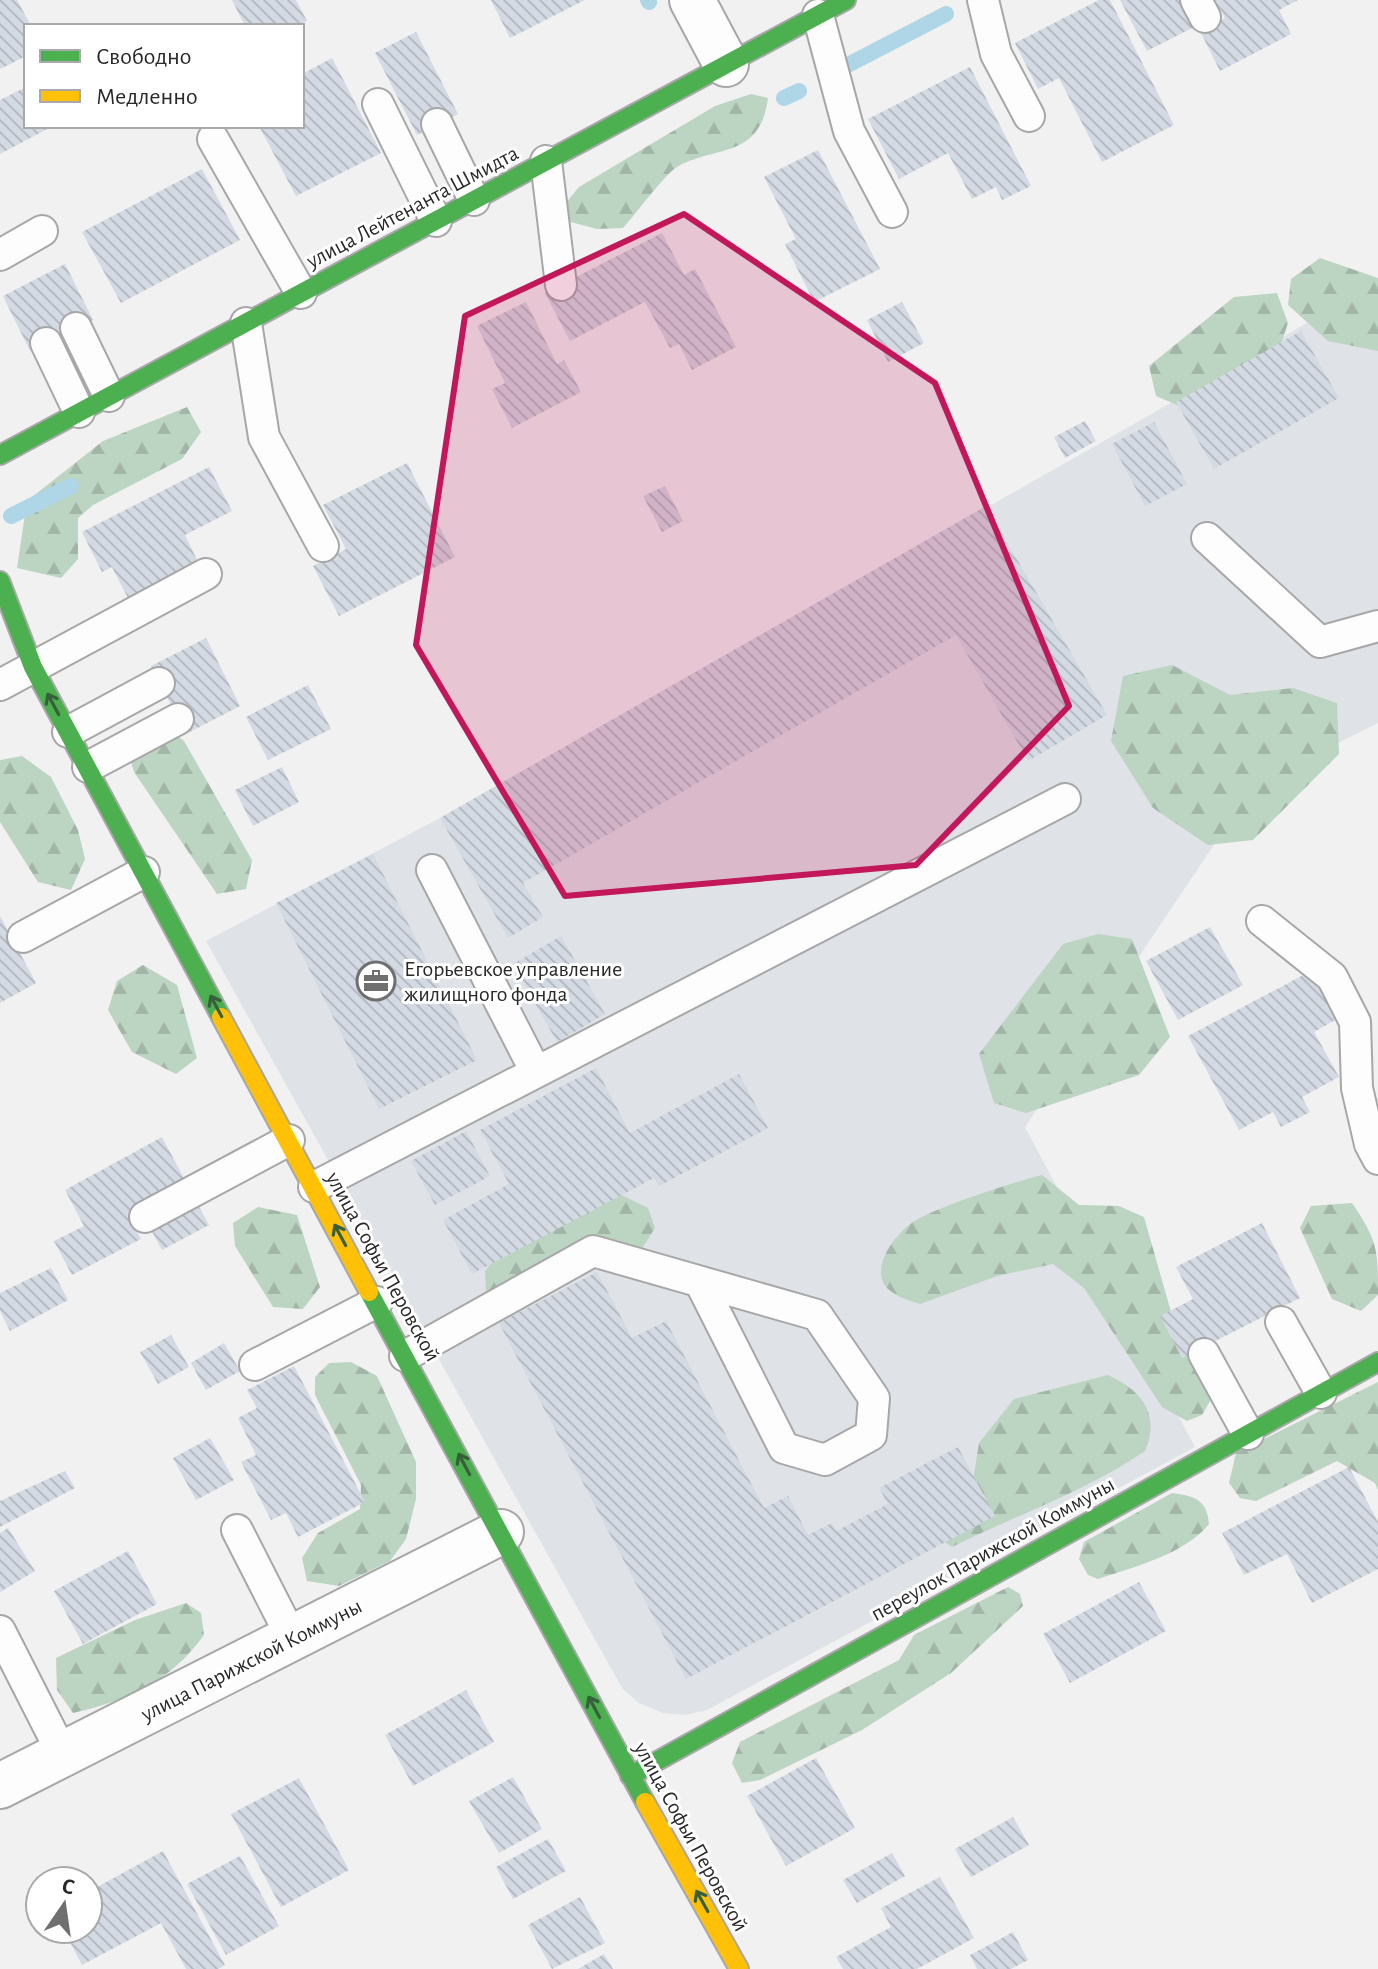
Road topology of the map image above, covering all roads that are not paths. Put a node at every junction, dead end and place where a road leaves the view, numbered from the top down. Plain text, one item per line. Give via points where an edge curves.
1 (692, 0) edge
2 (846, 0) edge
3 (983, 0) edge
4 (818, 15) junction
5 (726, 64) junction
6 (378, 104) dead end
7 (1029, 116) dead end
8 (437, 124) dead end
9 (213, 139) dead end
10 (546, 161) junction
11 (474, 200) junction
12 (892, 212) dead end
13 (436, 221) junction
14 (42, 231) dead end
15 (0, 255) edge
16 (561, 285) dead end
17 (301, 293) junction
18 (246, 323) junction
19 (76, 328) dead end
20 (46, 343) dead end
21 (109, 396) junction
22 (79, 412) junction
23 (0, 455) edge
24 (1207, 538) dead end
25 (323, 546) dead end
26 (206, 574) dead end
27 (0, 581) edge
28 (1378, 626) edge
29 (33, 667) junction
30 (159, 683) dead end
31 (0, 685) edge
32 (178, 719) dead end
33 (68, 732) junction
34 (88, 767) junction
35 (1065, 799) dead end
36 (432, 870) dead end
37 (144, 872) junction
38 (1262, 921) dead end
39 (23, 937) dead end
40 (536, 1072) junction
41 (289, 1140) junction
42 (1378, 1159) edge
43 (314, 1187) junction
44 (145, 1217) dead end
45 (701, 1284) junction
46 (377, 1302) junction
47 (1281, 1322) dead end
48 (1204, 1354) dead end
49 (405, 1356) junction
50 (1378, 1362) edge
51 (255, 1365) dead end
52 (1321, 1393) junction
53 (1248, 1434) junction
54 (237, 1530) dead end
55 (501, 1532) junction
56 (0, 1631) edge
57 (292, 1638) junction
58 (62, 1753) junction
59 (630, 1776) junction
60 (0, 1786) edge
61 (739, 1969) edge

1 - 5 street
2 - 4 street, улица Лейтенанта Шмидта
3 - 7 lane via 996,54
4 - 5 street, улица Лейтенанта Шмидта
4 - 12 lane via 849,131
5 - 10 street, улица Лейтенанта Шмидта
6 - 13 lane
8 - 11 lane
9 - 17 lane
10 - 11 street, улица Лейтенанта Шмидта
10 - 16 lane
11 - 13 street, улица Лейтенанта Шмидта
13 - 17 street, улица Лейтенанта Шмидта
14 - 15 lane
17 - 18 street, улица Лейтенанта Шмидта
18 - 21 street, улица Лейтенанта Шмидта
18 - 25 lane via 264,437
19 - 21 lane
20 - 22 lane
21 - 22 street, улица Лейтенанта Шмидта
22 - 23 street, улица Лейтенанта Шмидта
24 - 28 lane via 1320,642
26 - 29 lane
27 - 29 street, улица Софьи Перовской
29 - 31 lane
33 -> 29 street, улица Софьи Перовской
30 - 33 lane
32 - 34 lane
33 - 34 street, улица Софьи Перовской
34 - 37 street, улица Софьи Перовской
35 - 40 lane
36 - 40 lane
37 - 39 lane
41 -> 37 street, улица Софьи Перовской
38 - 42 lane via 1332,977 1355,1022 1357,1088
40 - 43 lane
41 - 43 street, улица Софьи Перовской
41 - 44 lane
46 -> 43 street, улица Софьи Перовской
45 - 45 lane via 784,1448 825,1460 871,1435 874,1398 817,1315
45 - 49 lane via 593,1251
46 - 49 street, улица Софьи Перовской
46 - 51 lane
47 - 52 lane
48 - 53 lane
55 -> 49 street, улица Софьи Перовской
50 - 52 street, переулок Парижской Коммуны
52 - 53 street, переулок Парижской Коммуны
53 - 59 street, переулок Парижской Коммуны
54 - 57 lane
55 - 57 street, улица Парижской Коммуны
59 -> 55 street, улица Софьи Перовской
56 - 58 lane
57 - 58 street, улица Парижской Коммуны
58 - 60 street, улица Парижской Коммуны
61 -> 59 street, улица Софьи Перовской

